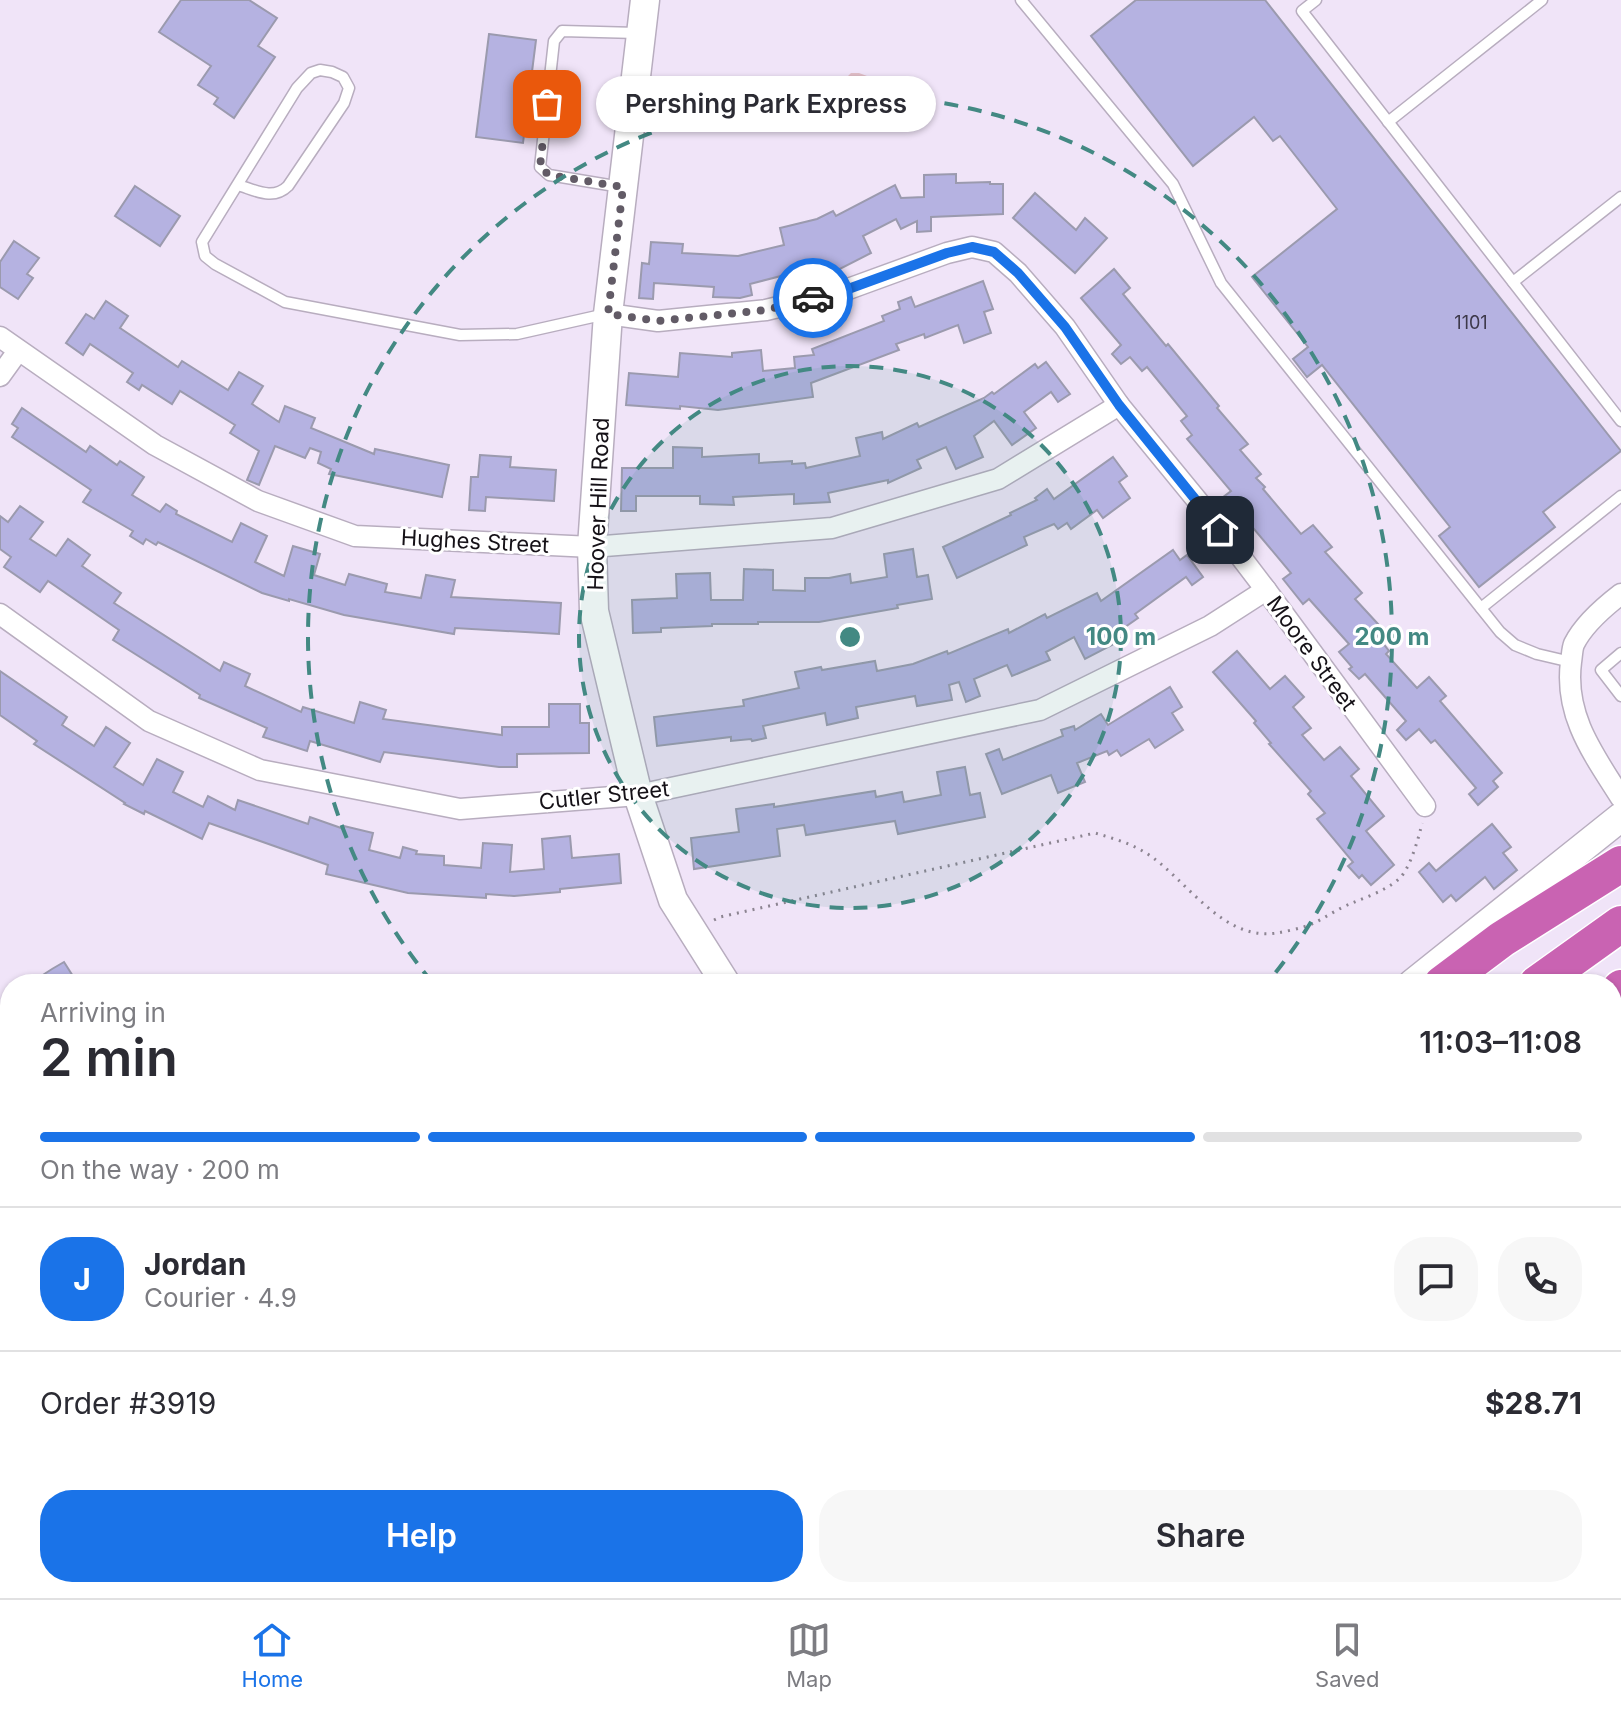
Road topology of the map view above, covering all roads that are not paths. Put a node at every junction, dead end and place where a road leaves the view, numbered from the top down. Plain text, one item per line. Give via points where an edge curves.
1 (645, 0) edge
2 (1021, 0) edge
3 (1316, 0) edge
4 (1542, 0) edge
5 (641, 33) junction
6 (1388, 122) junction
7 (238, 185) junction
8 (623, 187) junction
9 (1621, 197) edge
10 (1513, 282) junction
11 (608, 314) junction
12 (0, 337) edge
13 (18, 351) junction
14 (0, 376) edge
15 (1119, 405) junction
16 (1621, 421) edge
17 (1621, 496) edge
18 (592, 547) junction
19 (1266, 590) junction
20 (1619, 600) edge
21 (1481, 608) junction
22 (0, 614) edge
23 (1621, 653) edge
24 (1571, 662) junction
25 (1621, 696) edge
26 (638, 795) junction
27 (1621, 798) edge
28 (1425, 806) road end
29 (1621, 817) edge
30 (1621, 864) edge
31 (1621, 924) edge
32 (720, 974) edge
33 (1425, 974) edge
34 (1455, 974) edge
35 (1551, 974) edge

1 - 5 street, Hoover Hill Road
2 - 21 lane via 1173,184 1221,283
3 - 6 lane via 1302,11
4 - 6 lane
5 - 8 street, Hoover Hill Road
5 - 8 lane via 562,31 554,41 540,167 549,175
6 - 10 lane
7 - 7 lane via 311,73 320,70 343,77 349,88 344,103 288,186 268,195
7 - 11 lane via 202,242 205,256 285,302 460,335 517,334
8 - 11 street, Hoover Hill Road
9 - 10 lane
10 - 16 lane
11 - 15 street, Moore Street via 658,321 766,310 840,292 972,247 994,252 1018,273 1065,327
11 - 18 street, Hoover Hill Road
12 - 13 street, Hughes Street
13 - 14 street
13 - 18 street, Hughes Street via 155,445 258,501 355,536
15 - 18 street, Hughes Street via 998,479 832,528
15 - 19 street, Moore Street
17 - 21 lane
18 - 26 street, Hoover Hill Road via 594,611
19 - 26 street, Cutler Street via 1210,626 1040,710
19 - 28 street, Moore Street
20 - 24 street via 1579,636
21 - 24 lane via 1515,645
22 - 26 street, Cutler Street via 149,721 260,770 460,809
23 - 25 lane via 1601,670
24 - 27 street via 1571,703 1585,740
26 - 32 street, Hoover Hill Road via 673,900
29 - 33 street
30 - 34 highway
31 - 35 highway

